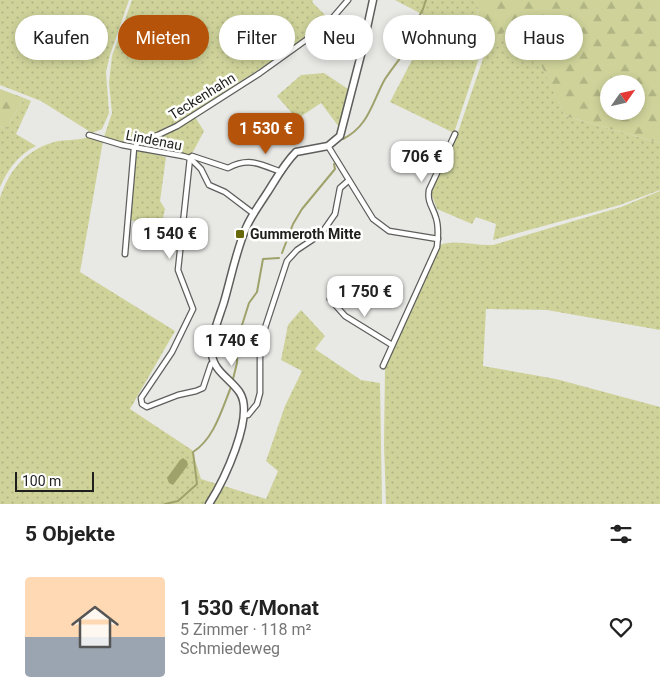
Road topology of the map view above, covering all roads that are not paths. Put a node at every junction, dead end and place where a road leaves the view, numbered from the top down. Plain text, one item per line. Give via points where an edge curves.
1 (348, 0) edge
2 (373, 0) edge
3 (455, 134) dead end
4 (89, 135) dead end
5 (328, 146) junction
6 (134, 148) junction
7 (190, 158) junction
8 (281, 172) junction
9 (348, 181) junction
10 (254, 214) junction
11 (438, 239) junction
12 (125, 254) dead end
13 (330, 299) dead end
14 (392, 345) junction
15 (214, 362) junction
16 (384, 366) dead end
17 (244, 414) junction
18 (210, 504) edge

1 - 6 street, Teckenhahn via 329,22 260,72 177,126 140,140
2 - 5 street via 342,129 335,142
3 - 11 street via 429,190 429,204 437,221
4 - 6 street, Lindenau
5 - 8 street via 296,152
5 - 9 street
6 - 7 street, Lindenau
6 - 12 street
7 - 8 street via 228,168 253,161
7 - 10 street, Lindenau via 201,169 209,185 225,192
7 - 15 street via 178,270 193,308 172,352 141,398 142,404 146,407 203,388
8 - 10 street
9 - 11 street via 381,226 390,231
9 - 17 street via 340,188 335,214 321,234 297,250 288,261 264,334 257,404 248,415
10 - 15 street via 243,235 215,330
11 - 14 street
13 - 14 street via 344,316
14 - 16 street
15 - 17 street via 242,395
17 - 18 street via 229,464

